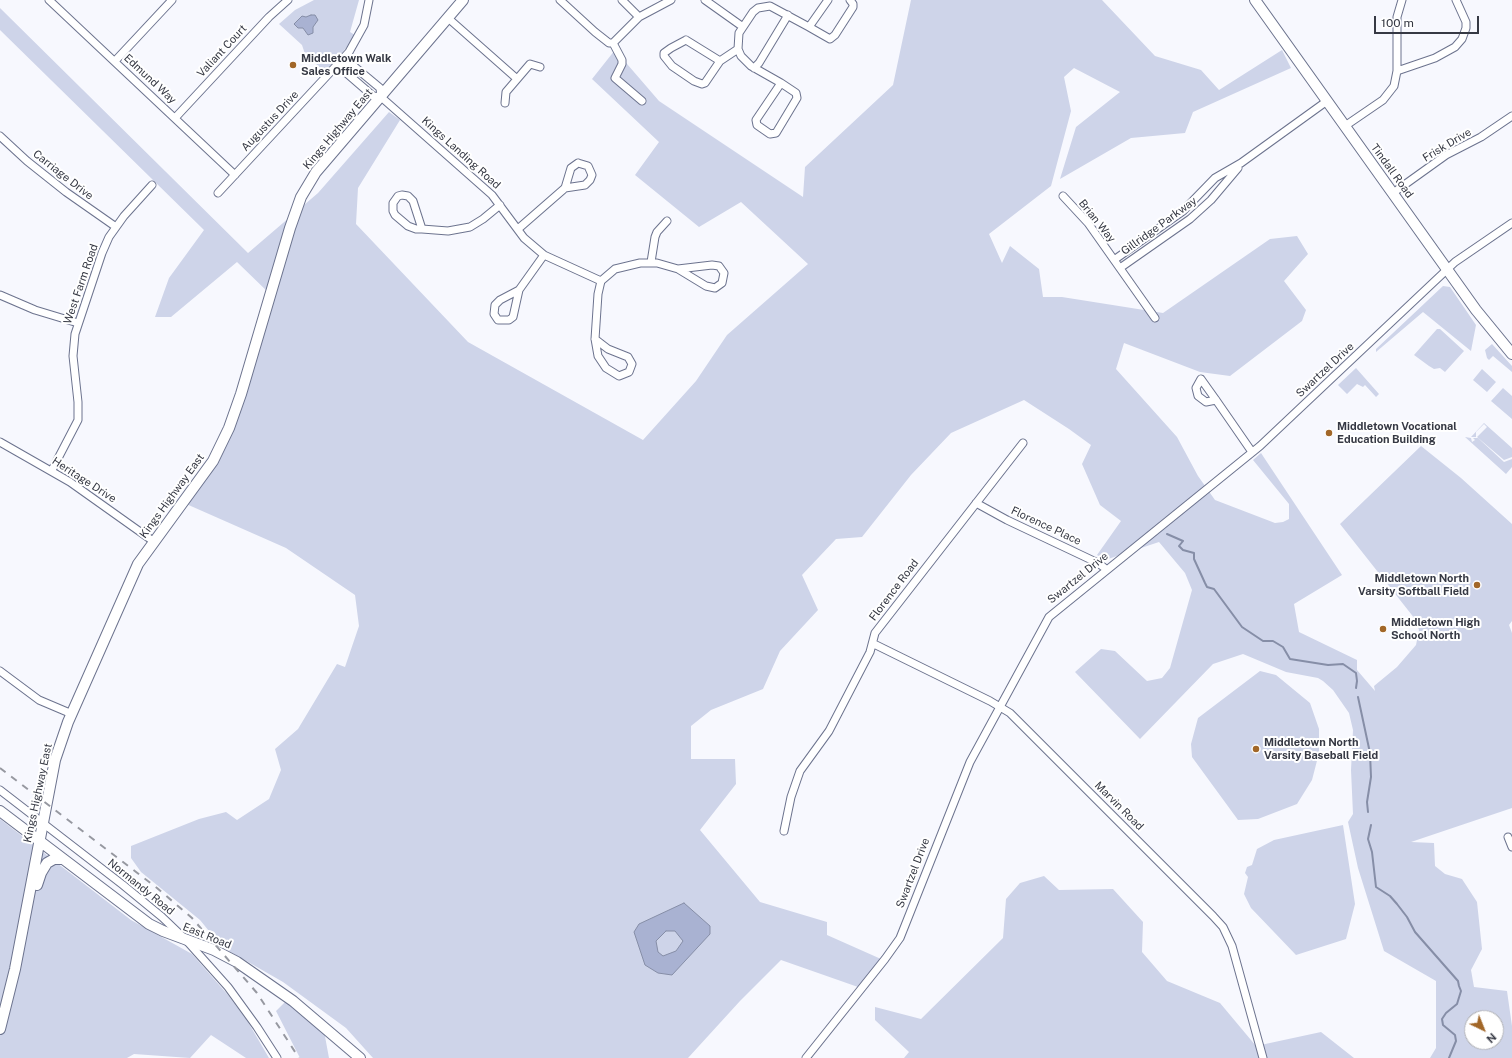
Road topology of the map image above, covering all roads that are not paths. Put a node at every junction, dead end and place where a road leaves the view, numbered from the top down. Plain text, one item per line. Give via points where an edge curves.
1 (172, 0) edge
2 (288, 0) edge
3 (369, 0) edge
4 (463, 0) edge
5 (560, 0) edge
6 (622, 0) edge
7 (671, 0) edge
8 (705, 0) edge
9 (828, 0) edge
10 (850, 0) edge
11 (1255, 0) edge
12 (1402, 0) edge
13 (1456, 0) edge
14 (54, 1) edge
15 (763, 3) edge
16 (788, 15) junction
17 (639, 17) junction
18 (448, 18) junction
19 (743, 27) junction
20 (808, 27) junction
21 (613, 44) junction
22 (738, 49) junction
23 (114, 61) junction
24 (720, 61) junction
25 (341, 62) junction
26 (540, 67) dead end
27 (754, 68) junction
28 (1397, 71) junction
29 (516, 78) junction
30 (781, 84) junction
31 (381, 97) junction
32 (642, 101) dead end
33 (1327, 101) junction
34 (505, 103) dead end
35 (1512, 116) edge
36 (175, 118) junction
37 (1345, 126) junction
38 (0, 136) edge
39 (1241, 163) junction
40 (235, 174) junction
41 (152, 185) dead end
42 (565, 188) dead end
43 (218, 193) dead end
44 (1393, 193) junction
45 (1063, 196) dead end
46 (1193, 202) junction
47 (500, 204) junction
48 (1201, 210) junction
49 (667, 221) dead end
50 (1512, 223) edge
51 (116, 227) junction
52 (518, 228) junction
53 (1160, 228) junction
54 (422, 230) junction
55 (1167, 236) junction
56 (544, 255) junction
57 (1114, 260) junction
58 (651, 262) junction
59 (1120, 268) junction
60 (678, 269) junction
61 (1448, 270) junction
62 (601, 281) junction
63 (519, 290) junction
64 (0, 295) edge
65 (1155, 318) dead end
66 (78, 323) junction
67 (595, 339) junction
68 (1512, 354) edge
69 (1216, 400) dead end
70 (0, 442) edge
71 (1023, 444) dead end
72 (1252, 452) junction
73 (52, 470) junction
74 (976, 503) junction
75 (153, 541) junction
76 (1106, 569) junction
77 (874, 644) junction
78 (0, 671) edge
79 (1000, 707) junction
80 (72, 714) junction
81 (0, 790) edge
82 (0, 811) edge
83 (43, 823) junction
84 (784, 831) dead end
85 (1508, 837) dead end
86 (40, 842) junction
87 (1512, 846) edge
88 (63, 859) junction
89 (23, 928) junction
90 (186, 940) junction
91 (0, 1029) edge
92 (277, 1058) edge
93 (360, 1058) edge
94 (806, 1058) edge
95 (1263, 1058) edge

1 - 23 street
2 - 36 street, Valiant Court
3 - 25 street, Augustus Drive via 360,33
4 - 18 street, Kings Highway East
5 - 21 street
6 - 17 street
7 - 17 street
8 - 19 street
9 - 20 street
10 - 20 street via 853,7 832,39
11 - 33 street, Tindall Road
12 - 28 street via 1397,17
13 - 28 street via 1466,22 1464,35 1459,44 1435,58
14 - 23 street, Edmund Way
15 - 16 street
15 - 19 street via 752,12
16 - 20 street
16 - 27 street
17 - 21 street
18 - 29 street
18 - 31 street, Kings Highway East
19 - 22 street
21 - 32 street via 622,60 615,78
22 - 24 street
22 - 27 street via 741,56
23 - 36 street, Edmund Way
24 - 24 street via 707,82 702,84 672,66 664,53 686,40
25 - 31 street via 343,70 373,96
25 - 31 street via 350,62 380,88
25 - 40 street, Augustus Drive
26 - 29 street via 530,64
27 - 30 street
28 - 37 street via 1394,86 1383,100
29 - 34 street via 506,92
30 - 30 street via 756,120 757,125 770,134 776,133 797,98 796,93
31 - 47 street, Kings Landing Road
31 - 75 street, Kings Highway East via 316,172 301,197 229,428 213,461
33 - 37 street, Tindall Road
33 - 39 street, Gillridge Parkway
35 - 44 street, Frisk Drive via 1481,137 1446,155
36 - 40 street, Edmund Way
37 - 44 street, Tindall Road
38 - 51 street, Carriage Drive via 60,187
39 - 46 street, Gillridge Parkway via 1215,178
39 - 48 street, Gillridge Parkway
40 - 43 street, Augustus Drive
41 - 51 street, West Farm Road
42 - 52 street
44 - 61 street, Tindall Road
45 - 57 street, Brian Way via 1088,223
46 - 48 street
46 - 53 street, Gillridge Parkway
47 - 52 street, Kings Landing Road
47 - 54 street via 470,227 448,231
48 - 55 street, Gillridge Parkway
49 - 58 street via 657,232
50 - 61 street, Swartzel Drive via 1455,262
51 - 66 street, West Farm Road via 102,253
52 - 56 street, Kings Landing Road via 524,238
53 - 55 street
53 - 57 street, Gillridge Parkway
54 - 54 street via 408,226 395,215 392,206 398,196 408,196 413,201
55 - 59 street, Gillridge Parkway
56 - 62 street, Kings Landing Road
56 - 63 street
57 - 59 street, Brian Way
58 - 60 street
58 - 62 street via 623,266 610,272
59 - 65 street, Brian Way
60 - 60 street via 711,287 719,286 724,277 722,269 715,265
61 - 68 street, Tindall Road via 1490,330
61 - 72 street, Swartzel Drive
62 - 67 street
63 - 63 street via 513,317 509,320 498,320 494,314 495,305
64 - 66 street via 35,310
66 - 73 street, West Farm Road via 73,356 78,420
67 - 67 street via 598,356 606,368 619,376 629,372 632,364 628,357 608,349
69 - 72 street
70 - 73 street, Heritage Drive
71 - 74 street, Florence Road
72 - 76 street, Swartzel Drive
73 - 75 street, Heritage Drive via 94,497
74 - 76 street, Florence Place
74 - 77 street, Florence Road via 875,633
75 - 80 street, Kings Highway East via 131,579
76 - 79 street, Swartzel Drive via 1049,617
77 - 79 street, Marvin Road
77 - 84 street, Florence Road via 828,731 800,771
78 - 80 street via 39,700
79 - 94 street, Swartzel Drive via 957,791 896,945
79 - 95 street, Marvin Road via 1010,713 1223,927 1232,946
80 - 83 street, Kings Highway East via 55,760
81 - 83 street, Normandy Road
82 - 86 street, East Road
83 - 86 street, Kings Highway East
83 - 90 street, Normandy Road via 123,884
85 - 87 street
86 - 88 street, East Road
86 - 89 street, Kings Highway East
88 - 89 street via 54,859 47,863 41,873
88 - 90 street, East Road via 149,924
89 - 91 street, Kings Highway East
90 - 92 street, Normandy Road via 228,986
90 - 93 street, East Road via 237,962 293,1001

